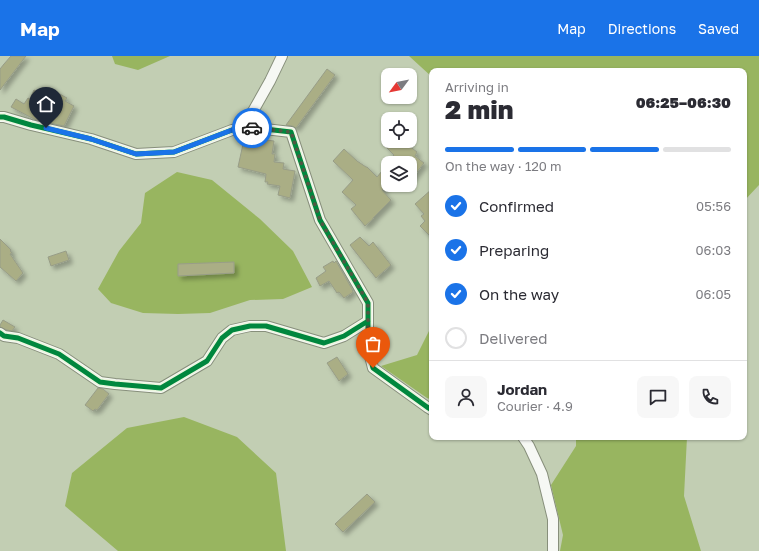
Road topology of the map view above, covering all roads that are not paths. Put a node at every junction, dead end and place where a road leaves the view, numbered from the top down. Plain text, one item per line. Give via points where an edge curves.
1 (282, 56) edge
2 (0, 118) edge
3 (244, 129) junction
4 (368, 321) junction
5 (0, 333) edge
6 (429, 408) edge
7 (525, 440) edge
8 (553, 551) edge

1 - 3 street
2 - 3 street via 91,139 136,154 174,152 232,130
3 - 4 street via 291,132 320,220 368,303
4 - 5 street via 344,336 324,343 266,326 232,330 222,338 207,361 161,388 100,382 59,354
4 - 6 street via 368,348 373,368
7 - 8 street via 542,474 553,519

